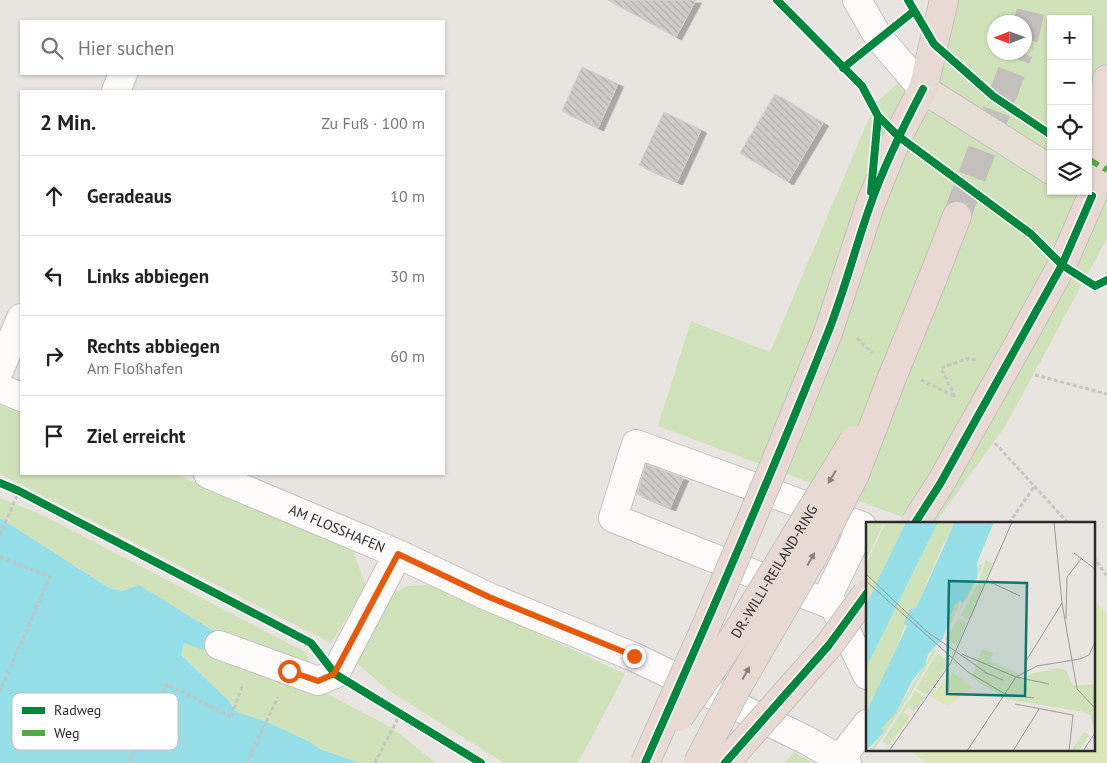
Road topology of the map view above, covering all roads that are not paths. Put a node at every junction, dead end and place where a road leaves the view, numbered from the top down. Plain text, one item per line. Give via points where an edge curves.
1 (857, 0) edge
2 (944, 0) edge
3 (123, 75) edge
4 (1107, 79) edge
5 (923, 89) junction
6 (116, 90) edge
7 (1047, 167) edge
8 (1094, 197) edge
9 (957, 216) tunnel mouth
10 (20, 320) edge
11 (0, 369) edge
12 (893, 375) junction
13 (0, 388) edge
14 (20, 397) edge
15 (210, 475) edge
16 (916, 522) edge
17 (398, 554) junction
18 (866, 594) edge
19 (825, 602) junction
20 (219, 645) dead end
21 (866, 673) edge
22 (866, 726) edge
23 (844, 761) edge
24 (646, 763) edge
25 (698, 763) edge
26 (725, 763) edge

1 - 5 street via 879,38
2 - 5 highway
3 - 6 street
4 - 8 highway
5 - 7 main road
5 - 24 highway, bridge via 898,136 870,205 828,333 771,473
8 - 16 highway, bridge via 1022,338
9 - 12 highway, DR.-WILLI-REILAND-RING, bridge
10 - 11 street
12 -> 24 highway, DR.-WILLI-REILAND-RING, bridge via 736,634
25 -> 12 highway, DR.-WILLI-REILAND-RING, bridge via 855,474
13 - 14 street
15 - 17 street, AM FLOSSHAFEN
17 - 20 street via 334,674 318,681
17 - 23 street, AM FLOSSHAFEN via 489,597 634,656
18 - 26 highway, bridge via 829,645
19 - 19 street via 613,518 636,444 862,526
19 - 21 street via 834,606
22 - 23 street

